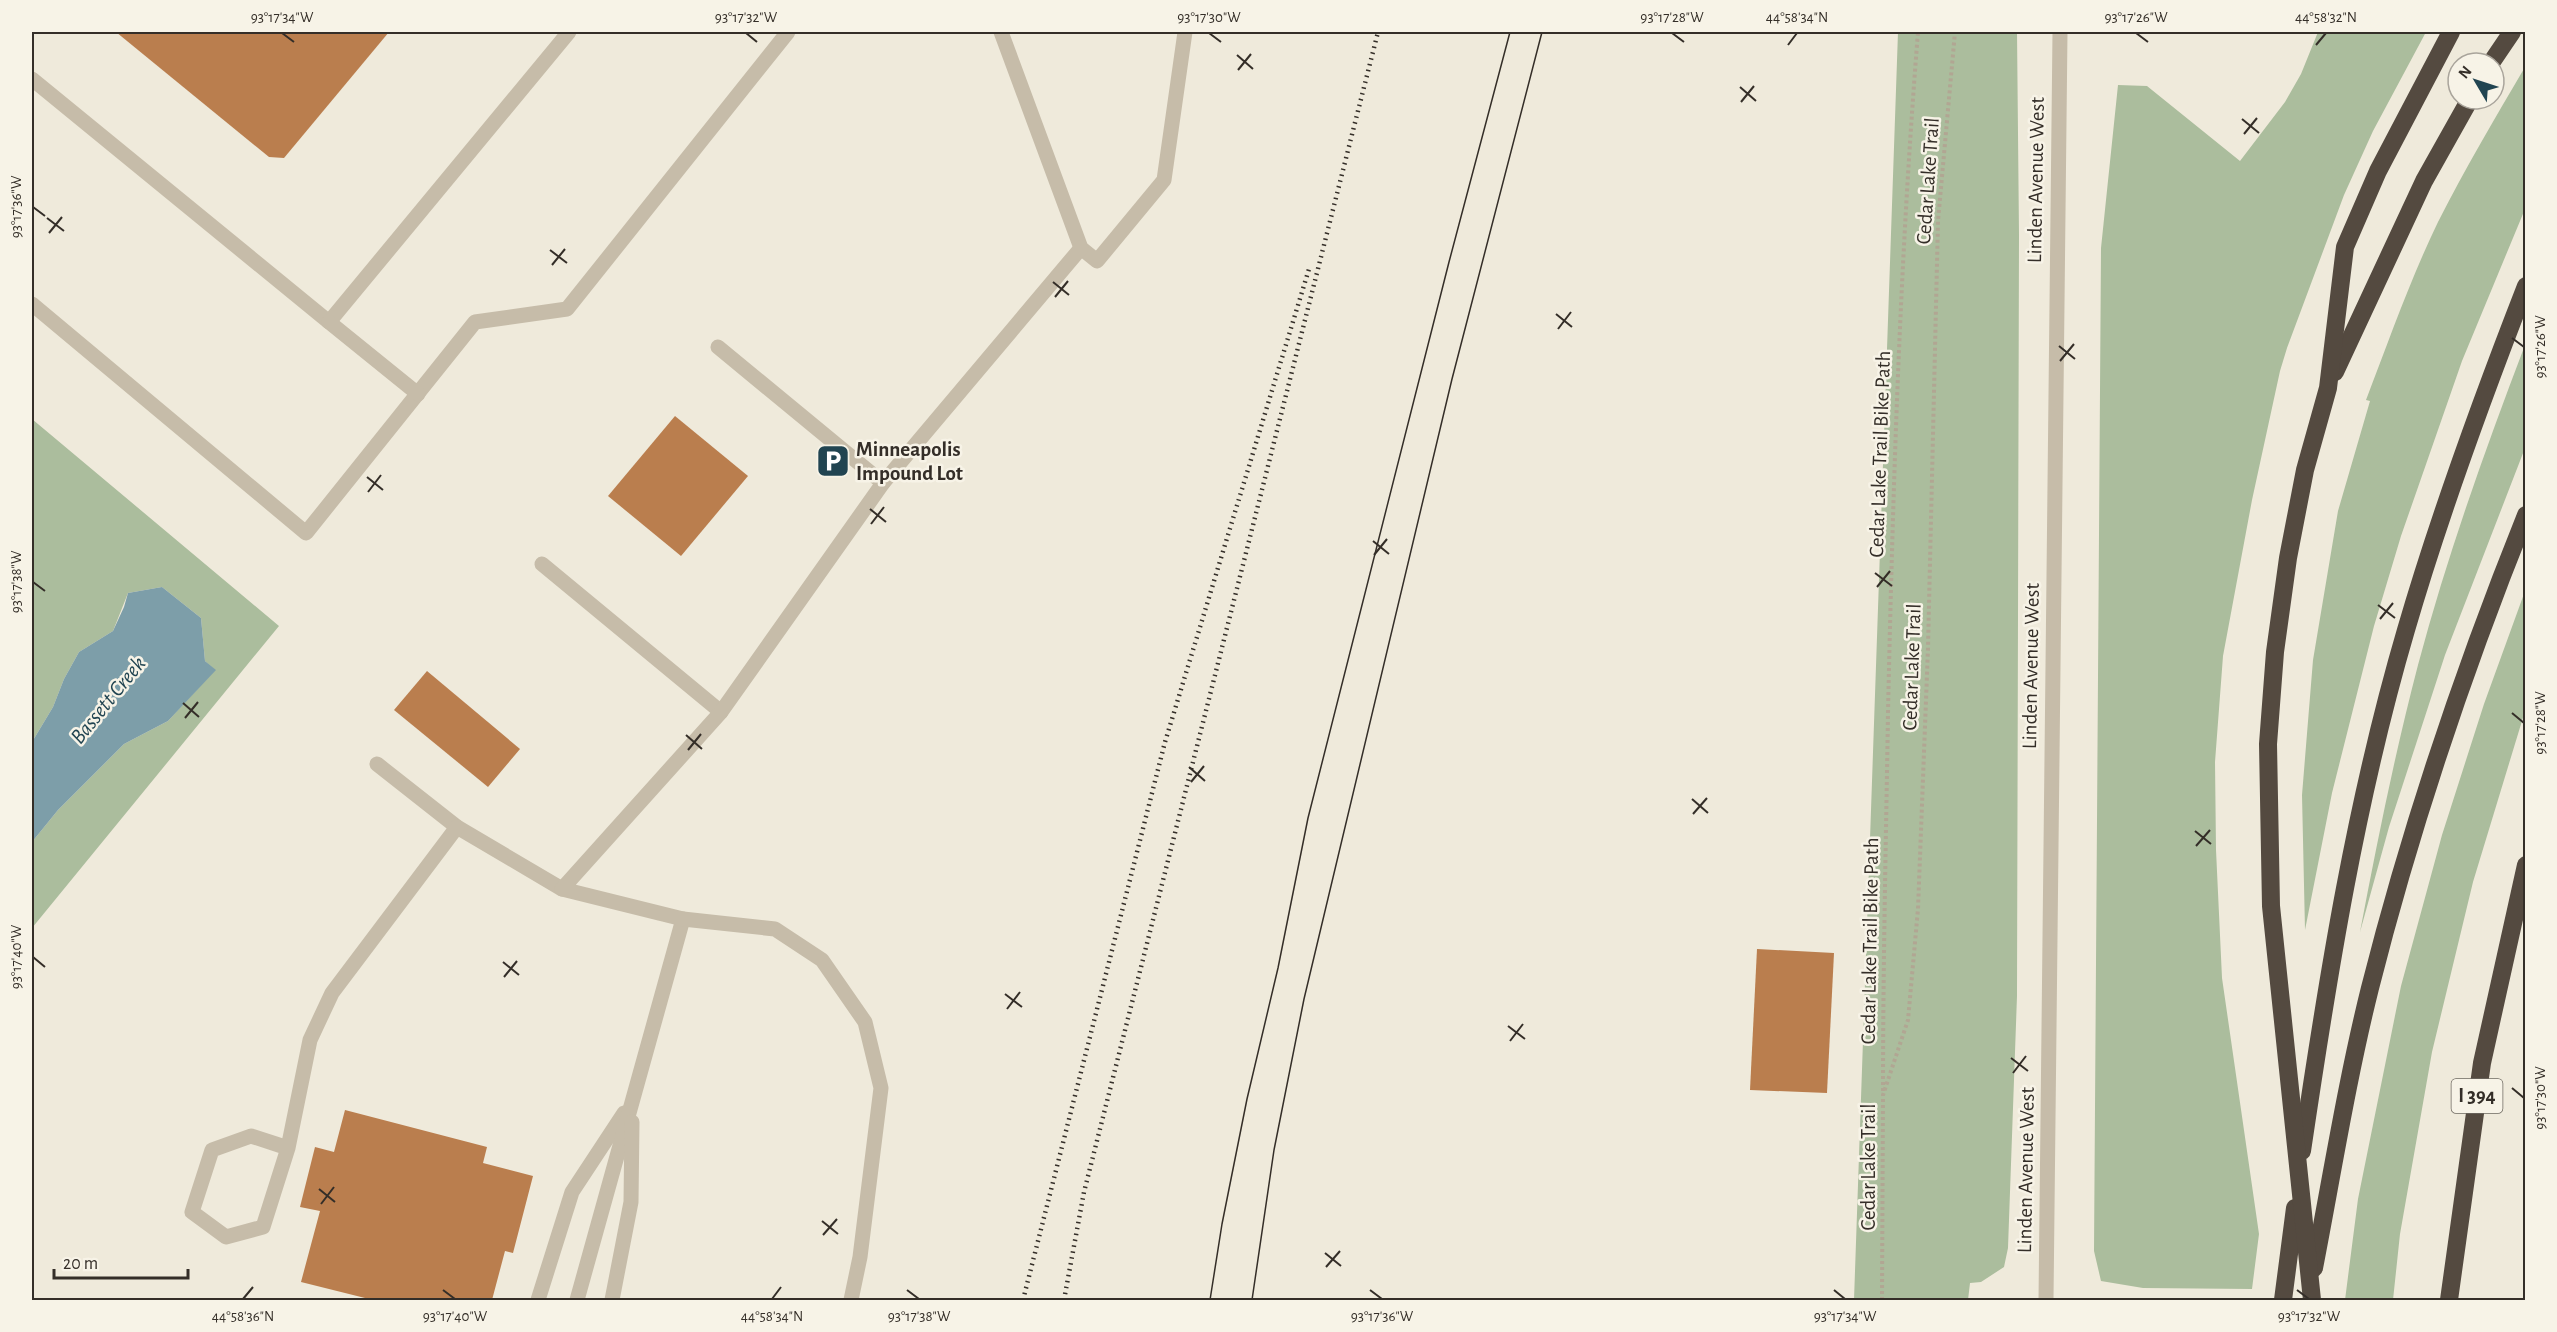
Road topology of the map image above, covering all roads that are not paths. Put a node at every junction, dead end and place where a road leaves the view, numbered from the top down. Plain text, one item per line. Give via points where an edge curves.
1 (569, 32) edge
2 (788, 32) edge
3 (1001, 32) edge
4 (1185, 32) edge
5 (2060, 32) edge
6 (2451, 32) edge
7 (2512, 32) edge
8 (2499, 51) edge
9 (32, 79) edge
10 (2463, 111) edge
11 (1082, 248) junction
12 (2526, 286) edge
13 (32, 304) edge
14 (329, 322) junction
15 (718, 347) dead end
16 (2328, 388) junction
17 (418, 394) junction
18 (883, 483) junction
19 (2526, 514) edge
20 (542, 564) dead end
21 (721, 712) junction
22 (377, 764) dead end
23 (457, 827) junction
24 (2526, 866) edge
25 (562, 889) junction
26 (682, 920) junction
27 (632, 1101) junction
28 (288, 1148) junction
29 (538, 1300) edge
30 (576, 1300) edge
31 (612, 1300) edge
32 (851, 1300) edge
33 (2046, 1300) edge
34 (2283, 1300) edge
35 (2311, 1300) edge
36 (2449, 1300) edge

1 - 14 street
2 - 17 street via 567,309 475,322
3 - 11 street
4 - 11 street via 1164,180 1097,261
5 - 33 street, Linden Avenue West
6 - 16 highway via 2378,171 2345,247
7 - 8 highway
9 - 14 street
10 - 16 highway via 2424,181
11 - 18 street
12 - 34 highway via 2440,524 2377,738 2333,944
13 - 17 street via 306,534
14 - 17 street
15 - 18 street
16 - 35 highway via 2305,470 2288,558 2268,744 2272,918
18 - 21 street
19 - 35 highway via 2477,637 2393,901 2341,1125
20 - 21 street
21 - 25 street
22 - 23 street
23 - 25 street
23 - 28 street via 332,993 310,1040
24 - 36 highway, I 394 via 2482,1063
25 - 26 street
26 - 27 street
26 - 32 street via 775,929 822,960 865,1022 881,1088
27 - 29 street via 572,1192
27 - 30 street
27 - 31 street via 631,1202
28 - 28 street via 263,1227 226,1237 192,1212 212,1149 251,1136

